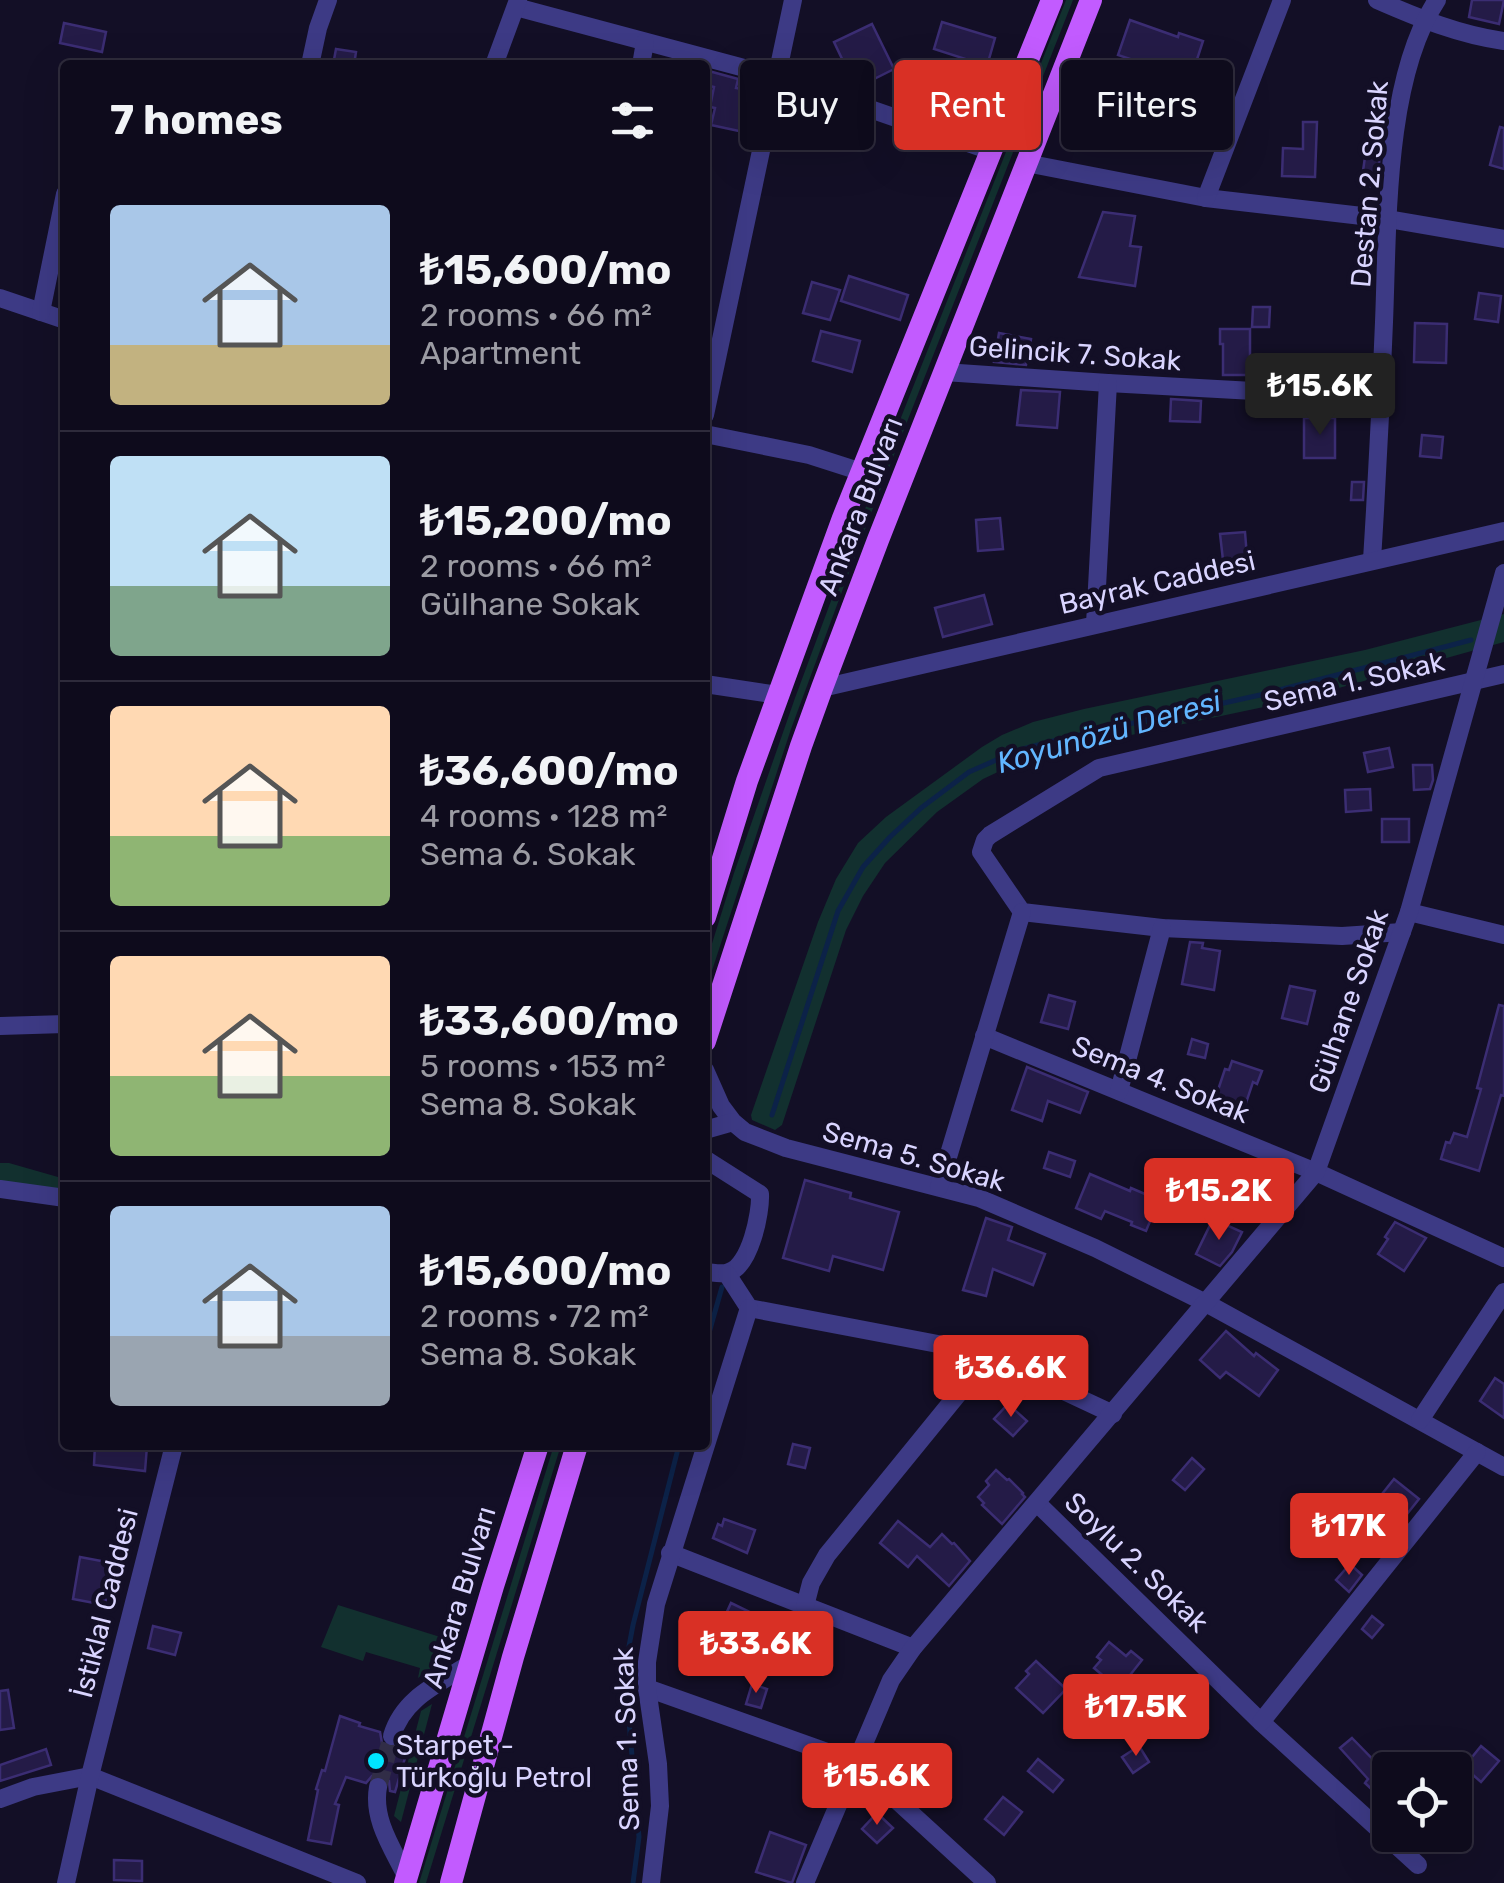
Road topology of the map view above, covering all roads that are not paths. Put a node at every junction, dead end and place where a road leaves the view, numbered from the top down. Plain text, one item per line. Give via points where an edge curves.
1 (328, 0) edge
2 (793, 0) edge
3 (1052, 0) edge
4 (1091, 0) edge
5 (1282, 0) edge
6 (1378, 0) edge
7 (1437, 0) edge
8 (517, 4) edge
9 (1424, 20) junction
10 (1504, 41) edge
11 (645, 42) junction
12 (311, 60) edge
13 (496, 60) edge
14 (642, 60) edge
15 (781, 60) edge
16 (740, 67) edge
17 (874, 110) edge
18 (762, 150) edge
19 (991, 151) junction
20 (1026, 163) junction
21 (1206, 198) junction
22 (60, 219) edge
23 (1388, 219) junction
24 (1504, 239) edge
25 (0, 298) edge
26 (41, 312) junction
27 (60, 318) edge
28 (944, 372) junction
29 (1108, 384) junction
30 (710, 393) edge
31 (1381, 398) junction
32 (710, 435) edge
33 (862, 472) junction
34 (1504, 531) edge
35 (1372, 560) junction
36 (1504, 573) edge
37 (1095, 624) junction
38 (1504, 674) edge
39 (1474, 682) junction
40 (710, 685) edge
41 (822, 688) junction
42 (778, 694) junction
43 (710, 901) edge
44 (1022, 912) junction
45 (1409, 912) junction
46 (1162, 928) junction
47 (1402, 932) junction
48 (1504, 935) edge
49 (60, 1024) edge
50 (710, 1025) edge
51 (0, 1026) edge
52 (984, 1036) junction
53 (710, 1081) edge
54 (1119, 1091) junction
55 (733, 1122) junction
56 (710, 1129) edge
57 (710, 1162) edge
58 (1316, 1172) junction
59 (939, 1187) junction
60 (0, 1188) edge
61 (60, 1197) edge
62 (1504, 1258) edge
63 (710, 1272) edge
64 (727, 1274) junction
65 (1504, 1292) edge
66 (1206, 1303) junction
67 (749, 1308) junction
68 (988, 1356) junction
69 (1112, 1414) junction
70 (1420, 1420) junction
71 (710, 1429) edge
72 (173, 1450) edge
73 (536, 1450) edge
74 (575, 1450) edge
75 (703, 1450) edge
76 (1477, 1452) junction
77 (1504, 1467) edge
78 (1037, 1503) junction
79 (670, 1553) junction
80 (805, 1606) junction
81 (912, 1648) junction
82 (470, 1664) junction
83 (647, 1688) junction
84 (1261, 1722) junction
85 (392, 1736) tunnel mouth
86 (855, 1762) junction
87 (90, 1776) junction
88 (378, 1787) tunnel mouth
89 (0, 1798) edge
90 (1418, 1865) dead end
91 (406, 1880) edge
92 (654, 1882) edge
93 (66, 1883) edge
94 (357, 1883) edge
95 (451, 1883) edge
96 (805, 1883) edge
97 (987, 1883) edge

1 - 12 street
2 - 15 street
3 - 19 main road, Ankara Bulvarı
4 - 20 main road, Ankara Bulvarı
5 - 21 street
6 - 9 street
7 - 9 street, Destan 2. Sokak
8 - 11 street
8 - 13 street
9 - 10 street
9 - 23 street, Destan 2. Sokak via 1401,98
11 - 14 street
11 - 16 street
17 - 19 street
18 - 30 street
19 - 33 main road, Ankara Bulvarı
20 - 21 street
20 - 28 main road, Ankara Bulvarı
21 - 23 street
22 - 26 street
23 - 24 street
23 - 31 street, Destan 2. Sokak
25 - 26 street
26 - 27 street
28 - 29 street, Gelincik 7. Sokak
28 - 41 main road, Ankara Bulvarı
29 - 31 street, Gelincik 7. Sokak
29 - 37 street
31 - 35 street, Destan 2. Sokak
32 - 33 street
33 - 42 main road, Ankara Bulvarı
34 - 35 street, Bayrak Caddesi
35 - 37 street, Bayrak Caddesi
36 - 39 street, Gülhane Sokak
37 - 41 street, Bayrak Caddesi
38 - 39 street, Sema 1. Sokak
39 - 44 street, Sema 1. Sokak via 1098,768 985,840 980,852
39 - 45 street, Gülhane Sokak
40 - 42 street
41 - 50 main road, Ankara Bulvarı
42 - 43 main road, Ankara Bulvarı
44 - 46 street
44 - 52 street
45 - 47 street, Gülhane Sokak
45 - 48 street
46 - 47 street
46 - 54 street
47 - 58 street, Gülhane Sokak
49 - 51 street
52 - 54 street, Sema 4. Sokak
52 - 59 street
53 - 55 street
54 - 58 street, Sema 4. Sokak
55 - 56 street
55 - 59 street, Sema 5. Sokak via 786,1148
57 - 64 street via 760,1194 744,1258
58 - 62 street, Sema 4. Sokak
58 - 66 street, Gülhane Sokak
59 - 66 street, Sema 5. Sokak via 1095,1248
60 - 61 street
63 - 64 street
64 - 67 street
65 - 70 street
66 - 69 street, Gülhane Sokak
66 - 70 street, Sema 5. Sokak
67 - 68 street
67 - 71 street, Sema 1. Sokak
68 - 69 street
68 - 80 street via 828,1555
69 - 78 street, Gülhane Sokak
70 - 76 street, Sema 5. Sokak
72 - 87 street, İstiklal Caddesi
73 - 82 main road, Ankara Bulvarı
74 - 95 main road
75 - 79 street, Sema 1. Sokak
76 - 77 street, Sema 5. Sokak
76 - 84 street
78 - 81 street, Gülhane Sokak
78 - 84 street, Soylu 2. Sokak
79 - 80 street
79 - 83 street, Sema 1. Sokak via 656,1604
80 - 81 street
81 - 86 street, Gülhane Sokak via 890,1680
82 - 85 street via 403,1710
82 - 91 main road, Ankara Bulvarı
83 - 86 street
83 - 92 street, Sema 1. Sokak via 660,1806
84 - 90 street, Soylu 2. Sokak
86 - 96 street, Gülhane Sokak
86 - 97 street
87 - 89 street
87 - 93 street, İstiklal Caddesi
87 - 94 street
88 - 91 street via 377,1816

